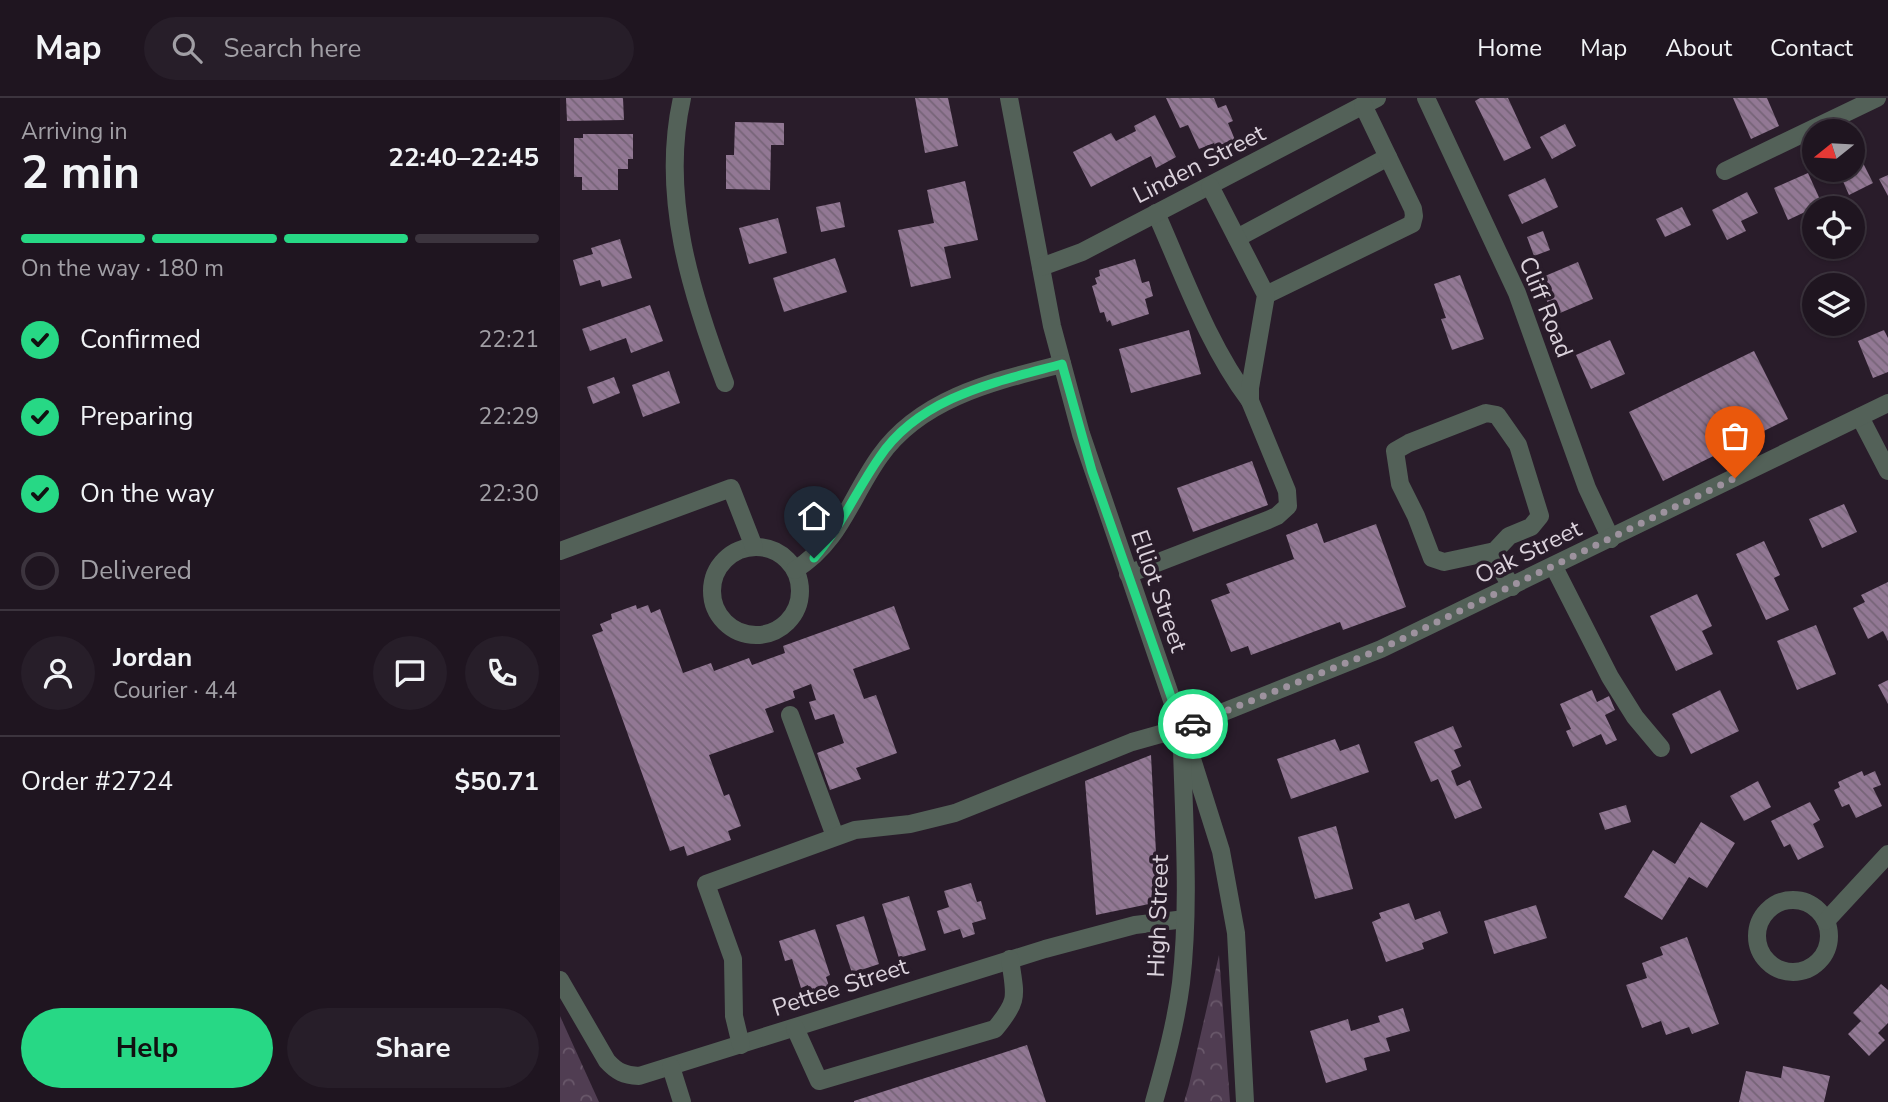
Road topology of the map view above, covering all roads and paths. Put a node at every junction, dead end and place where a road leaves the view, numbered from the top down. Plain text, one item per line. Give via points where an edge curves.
1 (682, 98) edge
2 (1009, 98) edge
3 (1426, 98) edge
4 (1877, 98) edge
5 (1370, 102) edge
6 (1388, 158) junction
7 (1725, 170) dead end
8 (1210, 186) junction
9 (1156, 213) junction
10 (1237, 238) junction
11 (1041, 267) junction
12 (1266, 295) junction
13 (1062, 364) junction
14 (725, 383) dead end
15 (1250, 401) junction
16 (1888, 403) edge
17 (1860, 417) junction
18 (1888, 471) edge
19 (1611, 539) junction
20 (754, 547) junction
21 (560, 551) edge
22 (1495, 551) junction
23 (1555, 566) junction
24 (795, 570) junction
25 (1128, 575) junction
26 (1512, 587) junction
27 (790, 715) dead end
28 (1182, 728) junction
29 (1661, 748) dead end
30 (835, 836) junction
31 (1888, 854) edge
32 (1185, 919) junction
33 (1826, 920) junction
34 (1010, 959) junction
35 (560, 980) edge
36 (795, 1028) junction
37 (741, 1045) junction
38 (671, 1067) junction
39 (682, 1102) edge
40 (1154, 1102) edge
41 (1245, 1102) edge

1 - 14 street via 676,133 681,243 694,298
2 - 11 street, Elliot Street
3 - 19 street, Cliff Road via 1517,293 1587,488
4 - 7 street
5 - 6 street
5 - 8 street, Linden Street
6 - 10 street
6 - 12 street via 1413,209 1412,224
8 - 9 street, Linden Street
8 - 10 street
9 - 11 street, Linden Street
9 - 15 street via 1212,341
10 - 12 street
11 - 13 street, Elliot Street
12 - 15 street
13 - 24 street via 970,390 919,418 880,456 834,534 814,558
13 - 25 street, Elliot Street
15 - 25 street via 1287,491 1288,506 1268,520
16 - 17 street, Oak Street
17 - 18 street
17 - 19 street, Oak Street
19 - 23 street, Oak Street
20 - 21 street via 731,488
20 - 24 street via 781,555
20 - 24 street via 728,556 712,580 711,600 720,619 737,632 768,634 784,626 800,600
22 - 22 street via 1540,516 1518,445 1497,415 1486,413 1395,451 1399,484 1432,558 1444,562
22 - 26 street
23 - 26 street, Oak Street
23 - 29 street via 1610,677
25 - 28 street, Elliot Street
26 - 28 street, Oak Street via 1381,649
27 - 30 street
28 - 30 street, Oak Street via 1132,742 932,820
28 - 32 street, High Street
28 - 41 street, Elliot Street via 1213,821 1233,908
30 - 37 street, Oak Street via 706,884 733,959 734,1016
31 - 33 street
32 - 34 street, Pettee Street via 1135,925
32 - 40 street, High Street via 1177,1007
33 - 33 street via 1809,903 1785,900 1773,905 1759,924 1758,947 1763,958 1795,973 1816,965 1829,945
34 - 36 street, Pettee Street
34 - 36 street via 1015,991 1011,1010 995,1029 819,1081
35 - 38 street, Pettee Street via 599,1049 617,1071 639,1076
36 - 37 street, Pettee Street
37 - 38 street, Pettee Street
38 - 39 street

